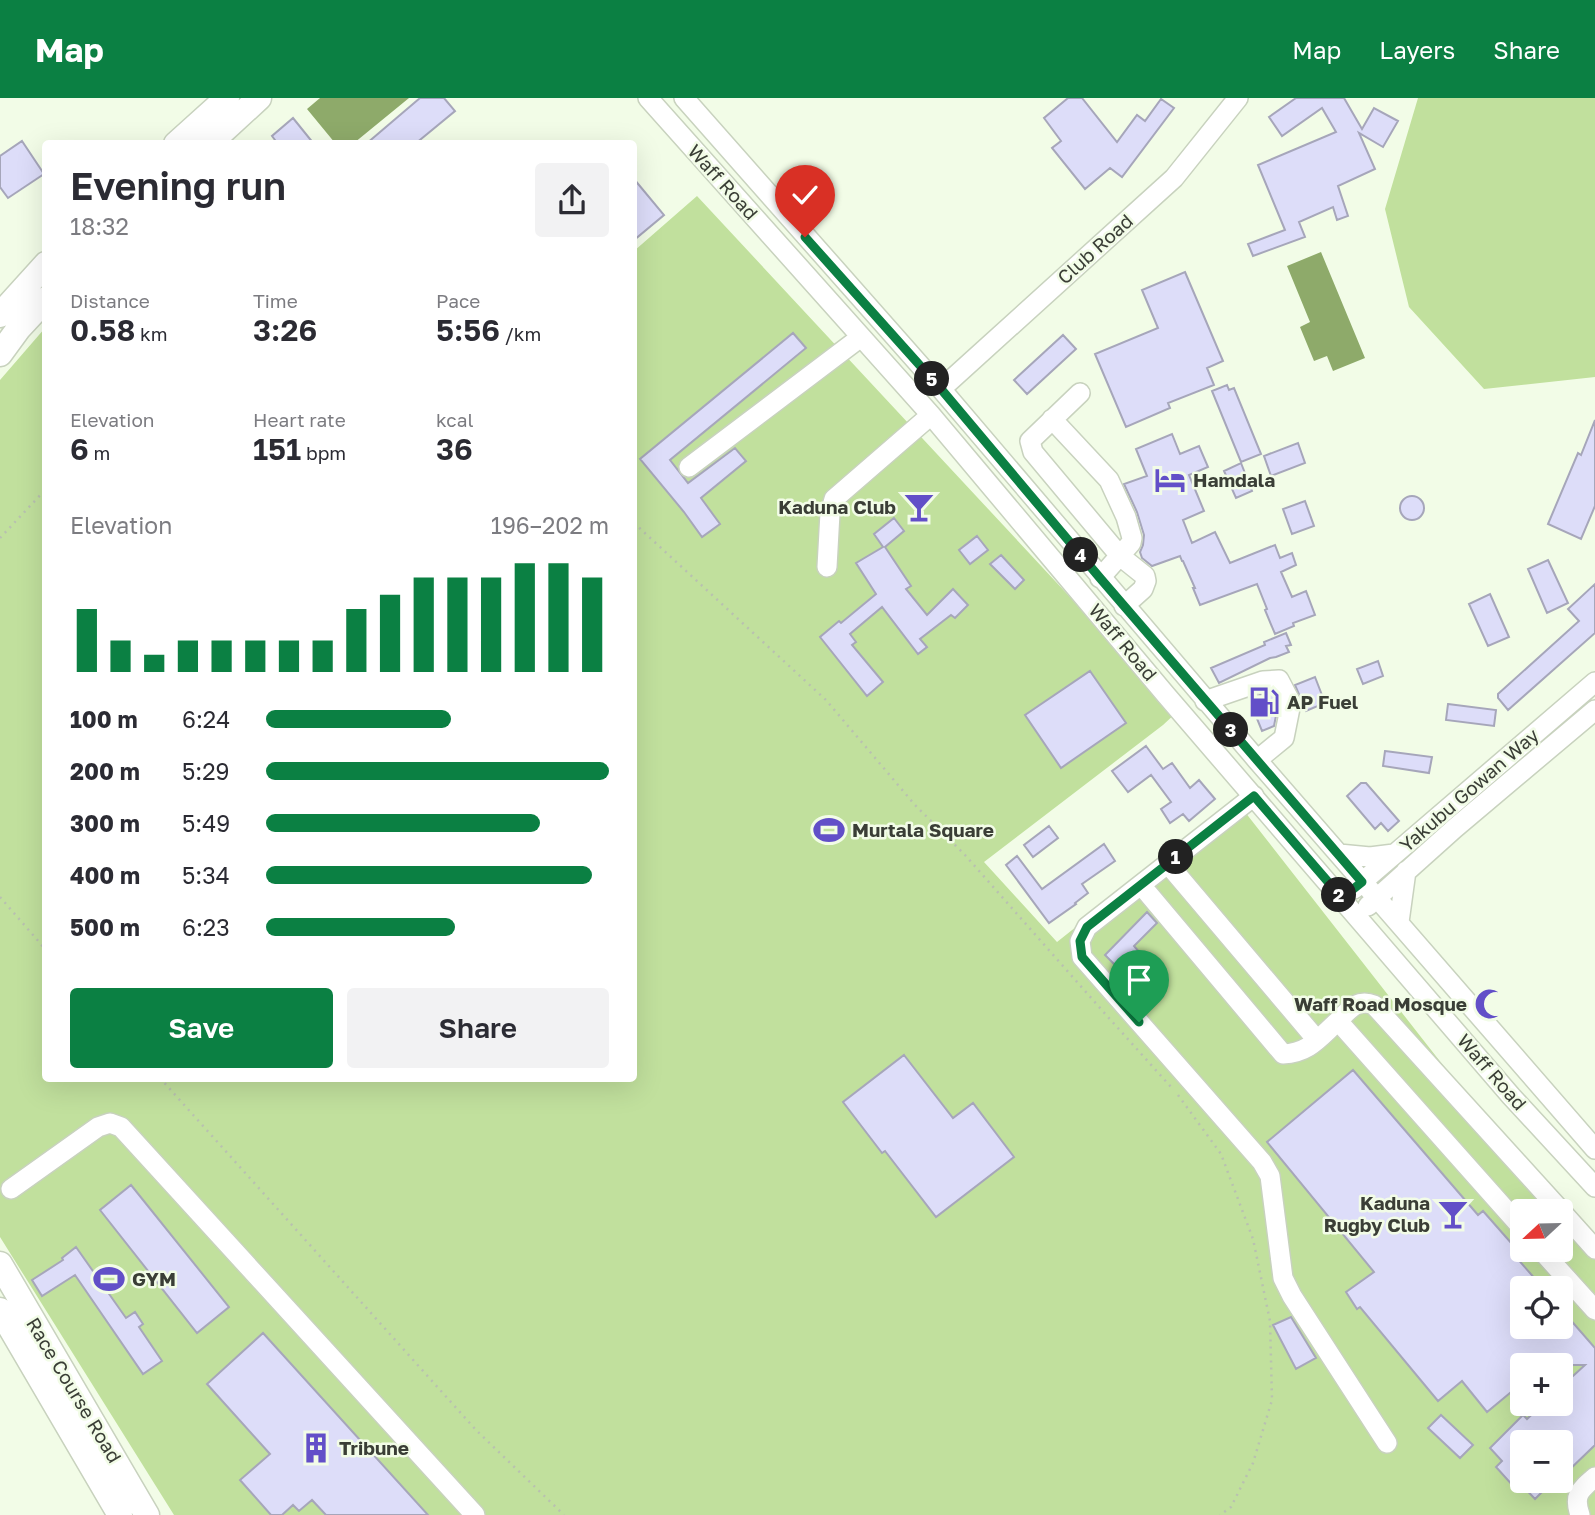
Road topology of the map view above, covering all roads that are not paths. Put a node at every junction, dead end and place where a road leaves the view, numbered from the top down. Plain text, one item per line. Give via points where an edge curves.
1 (227, 98) edge
2 (259, 98) edge
3 (649, 98) edge
4 (684, 98) edge
5 (1238, 98) edge
6 (180, 140) edge
7 (213, 140) edge
8 (42, 268) edge
9 (42, 303) edge
10 (0, 315) edge
11 (860, 337) junction
12 (0, 354) edge
13 (941, 389) junction
14 (1080, 393) dead end
15 (931, 415) junction
16 (1052, 419) junction
17 (689, 467) dead end
18 (1120, 556) junction
19 (827, 567) dead end
20 (1100, 578) junction
21 (1124, 606) junction
22 (1595, 682) edge
23 (1205, 701) junction
24 (1595, 710) edge
25 (1257, 761) junction
26 (1254, 796) junction
27 (1395, 853) junction
28 (1339, 854) junction
29 (1168, 863) junction
30 (1406, 872) junction
31 (1362, 882) junction
32 (1141, 884) junction
33 (1342, 898) junction
34 (1377, 899) junction
35 (1357, 917) junction
36 (1399, 922) junction
37 (1338, 1021) junction
38 (1317, 1040) junction
39 (1595, 1148) edge
40 (1595, 1187) edge
41 (4, 1193) edge
42 (1550, 1199) edge
43 (1510, 1214) edge
44 (1573, 1224) edge
45 (1595, 1248) edge
46 (1552, 1262) edge
47 (0, 1264) edge
48 (0, 1310) edge
49 (1595, 1310) edge
50 (1387, 1443) dead end
51 (1595, 1478) edge
52 (120, 1515) edge
53 (147, 1515) edge
54 (475, 1515) edge
55 (1580, 1515) edge

1 - 6 main road
2 - 7 main road
3 - 11 street, Waff Road
4 - 13 street, Waff Road
5 - 13 street, Club Road via 1174,178
8 - 10 main road
9 - 12 main road
11 - 15 street, Waff Road
11 - 17 street
13 - 20 street, Waff Road
14 - 16 street
15 - 19 street via 834,499
15 - 26 street, Waff Road
16 - 18 street via 1114,490 1132,538
16 - 18 street via 1030,441 1033,452
18 - 20 street
18 - 21 street via 1146,581
20 - 21 street, Waff Road
21 - 23 street, Waff Road
22 - 27 street, Yakubu Gowan Way
23 - 25 street, Waff Road
23 - 25 street via 1279,680 1290,703 1284,738
24 - 30 street, Yakubu Gowan Way
25 - 28 street, Waff Road
26 - 29 street
26 - 33 street, Waff Road
27 - 28 street via 1370,857
27 - 31 street, Yakubu Gowan Way
28 - 31 street, Waff Road
29 - 32 street
29 - 38 street
30 - 34 street, Yakubu Gowan Way
30 - 36 street
31 - 33 street, Yakubu Gowan Way
31 - 34 street, Waff Road
32 - 38 street via 1283,1055 1298,1054
32 - 50 street via 1087,927 1080,941 1082,957 1262,1161 1270,1177 1283,1278
33 - 35 street, Waff Road
34 - 35 street, Yakubu Gowan Way
34 - 36 street, Waff Road
35 - 40 street, Waff Road
36 - 39 street, Waff Road
37 - 38 street
37 - 42 street via 1359,1003 1374,1005
37 - 43 street
41 - 54 street via 98,1127 110,1123 121,1127
44 - 45 street
46 - 49 street
47 - 53 main road, Race Course Road
48 - 52 main road, Race Course Road
51 - 55 street via 1581,1490 1576,1503

